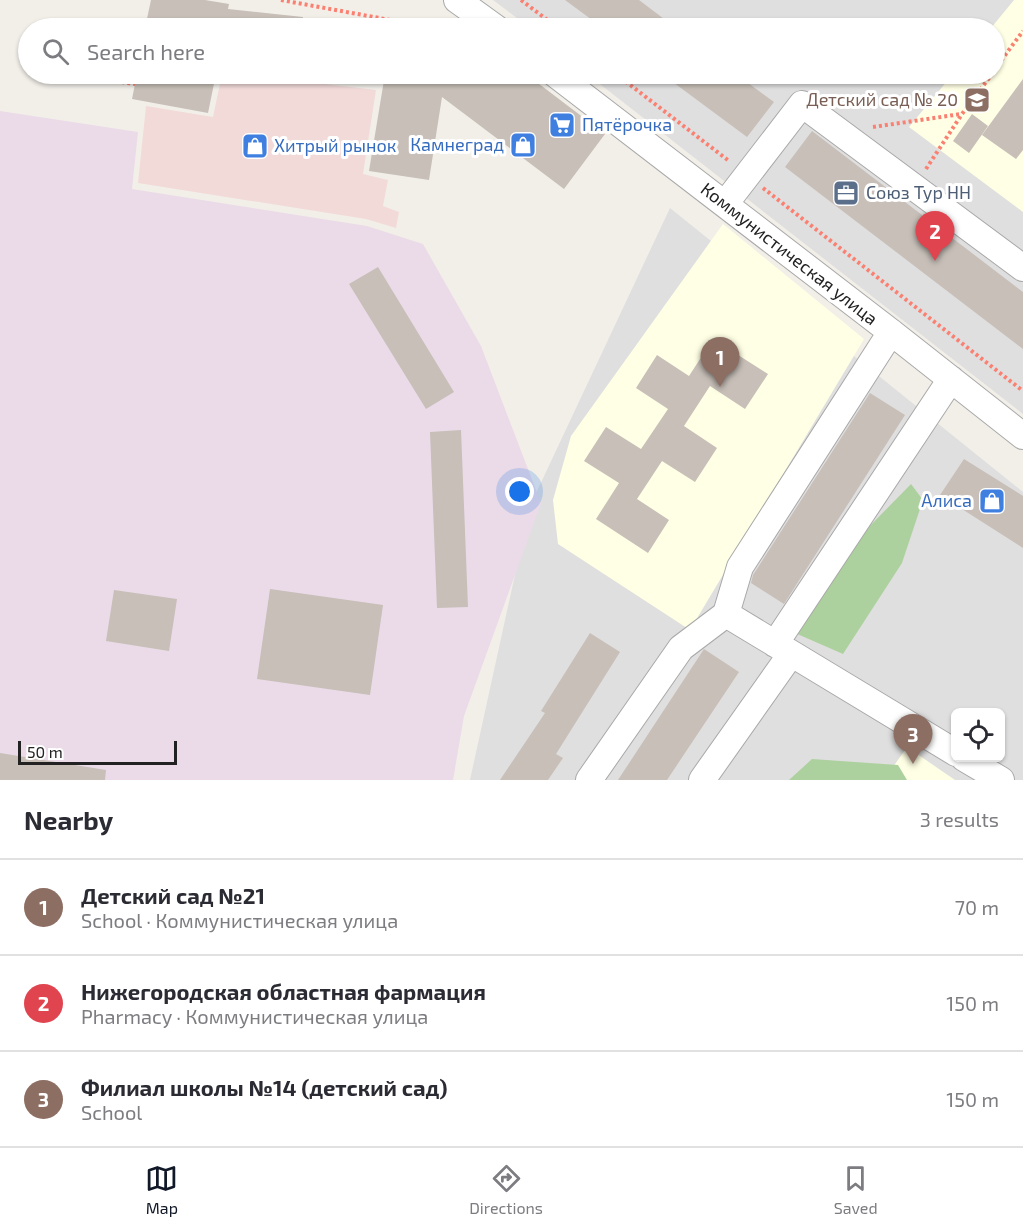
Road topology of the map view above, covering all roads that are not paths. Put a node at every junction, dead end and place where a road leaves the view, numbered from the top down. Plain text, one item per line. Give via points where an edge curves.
1 (457, 0) edge
2 (482, 18) edge
3 (568, 84) edge
4 (725, 204) junction
5 (1023, 268) edge
6 (891, 332) junction
7 (951, 379) junction
8 (1023, 436) edge
9 (726, 614) junction
10 (783, 649) junction
11 (951, 750) edge
12 (971, 762) edge
13 (589, 780) edge
14 (702, 780) edge
15 (1001, 780) edge

1 - 2 street
3 - 4 street, Коммунистическая улица
4 - 5 street via 802,104
4 - 6 street, Коммунистическая улица
6 - 7 street, Коммунистическая улица
6 - 9 street via 740,567
7 - 8 street, Коммунистическая улица
7 - 10 street
9 - 10 street
9 - 13 street via 681,648
10 - 11 street
10 - 14 street
12 - 15 street

